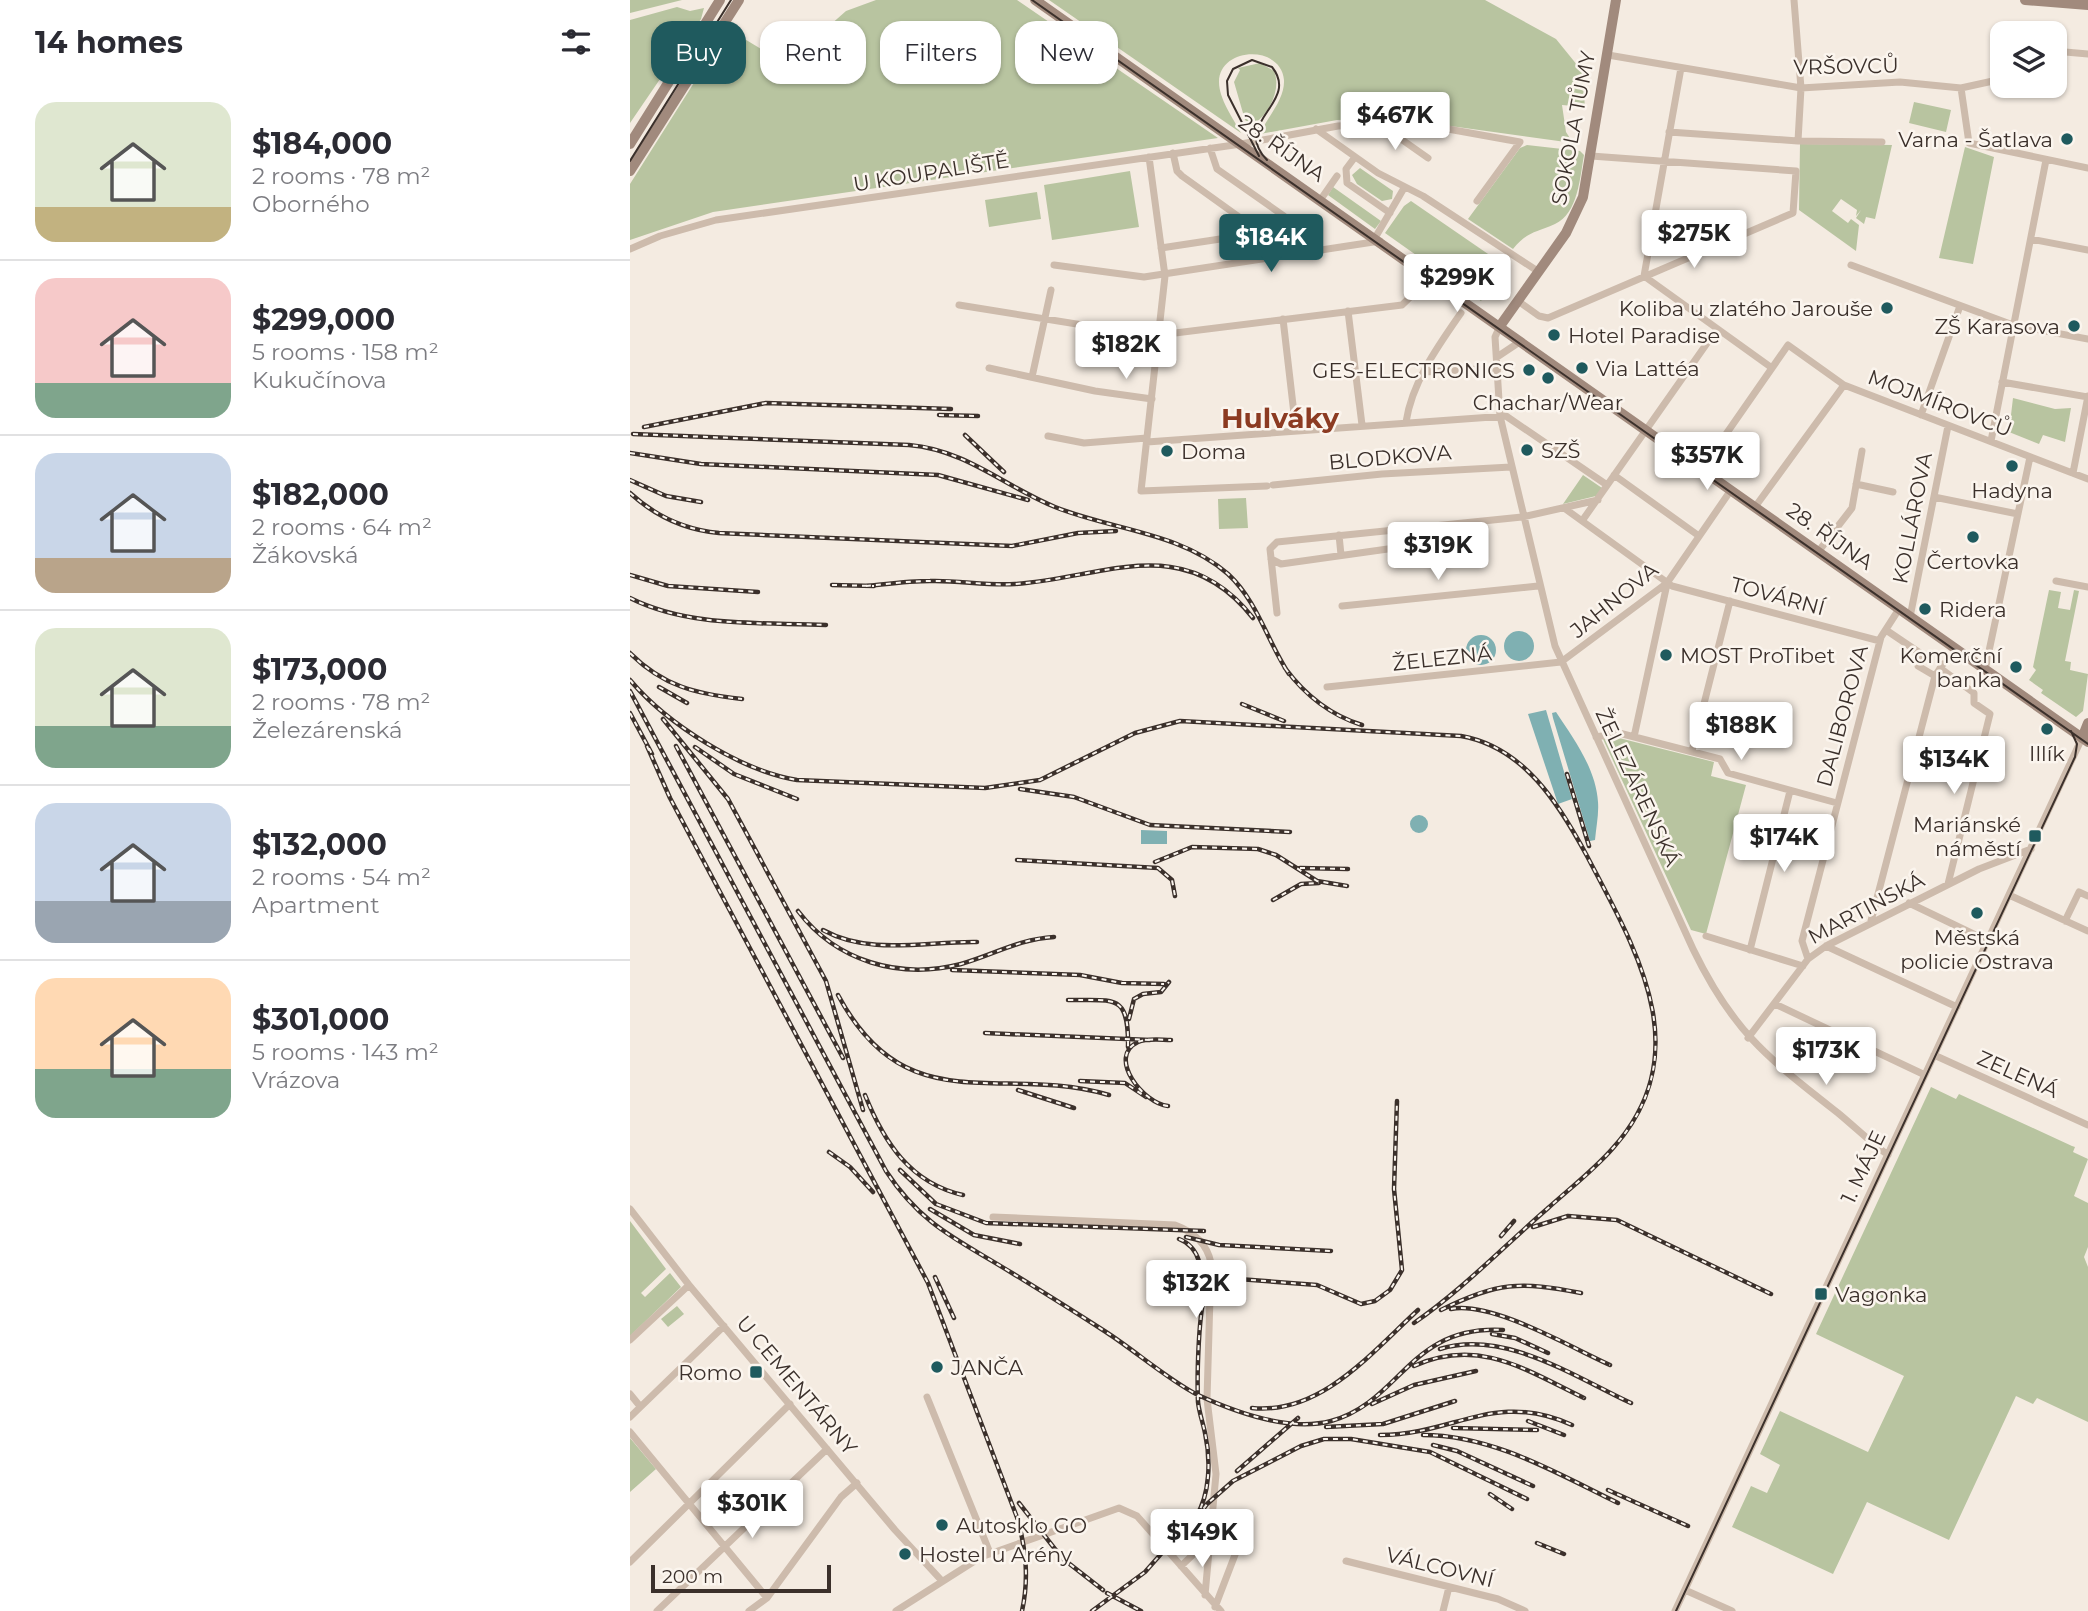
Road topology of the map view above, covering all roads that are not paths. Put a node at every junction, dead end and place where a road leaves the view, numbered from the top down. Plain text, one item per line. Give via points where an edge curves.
1 (720, 0) edge
2 (739, 0) edge
3 (1034, 0) edge
4 (1616, 0) edge
5 (1794, 0) edge
6 (2025, 0) edge
7 (2088, 5) edge
8 (2067, 52) edge
9 (2088, 54) edge
10 (1608, 55) junction
11 (1681, 68) junction
12 (1990, 82) edge
13 (1801, 88) junction
14 (1961, 88) junction
15 (1387, 123) junction
16 (1315, 129) junction
17 (1669, 132) junction
18 (1798, 141) junction
19 (1882, 142) dead end
20 (630, 144) edge
21 (1241, 144) junction
22 (1210, 148) junction
23 (1173, 153) junction
24 (1591, 156) junction
25 (1149, 157) junction
26 (1355, 157) junction
27 (1428, 158) dead end
28 (2046, 160) junction
29 (1664, 162) junction
30 (2088, 168) edge
31 (630, 171) edge
32 (1337, 176) dead end
33 (1404, 188) junction
34 (1321, 199) junction
35 (1477, 201) dead end
36 (1390, 214) junction
37 (1261, 232) junction
38 (1377, 239) junction
39 (2031, 239) junction
40 (1161, 248) junction
41 (630, 249) edge
42 (2088, 250) edge
43 (1054, 265) dead end
44 (1851, 265) dead end
45 (1539, 272) junction
46 (1165, 276) junction
47 (1644, 276) junction
48 (1431, 277) junction
49 (1051, 290) dead end
50 (1518, 301) junction
51 (959, 305) dead end
52 (1960, 306) junction
53 (1348, 312) junction
54 (1461, 313) dead end
55 (1045, 318) junction
56 (1283, 319) junction
57 (2013, 325) junction
58 (1500, 326) junction
59 (1717, 329) junction
60 (1161, 334) junction
61 (2088, 339) edge
62 (1521, 341) junction
63 (1497, 357) junction
64 (989, 368) dead end
65 (1498, 368) junction
66 (1772, 368) junction
67 (1424, 372) junction
68 (1032, 377) junction
69 (2003, 382) junction
70 (1844, 385) junction
71 (2088, 396) edge
72 (1152, 399) junction
73 (1921, 415) junction
74 (1500, 416) junction
75 (1406, 422) junction
76 (1362, 425) junction
77 (1948, 426) junction
78 (1646, 430) junction
79 (1296, 431) junction
80 (1048, 436) dead end
81 (1147, 440) junction
82 (1991, 441) junction
83 (1862, 451) dead end
84 (2030, 457) junction
85 (1708, 460) dead end
86 (1511, 467) junction
87 (2073, 473) junction
88 (1614, 475) junction
89 (2088, 478) edge
90 (1856, 484) junction
91 (1607, 485) junction
92 (1731, 490) junction
93 (1893, 492) dead end
94 (1934, 497) junction
95 (1598, 500) junction
96 (1755, 507) junction
97 (1564, 509) junction
98 (2018, 514) junction
99 (1522, 517) junction
100 (1582, 521) junction
101 (1405, 527) junction
102 (1339, 535) junction
103 (1699, 536) junction
104 (1818, 552) junction
105 (1341, 555) junction
106 (1271, 559) junction
107 (2056, 581) dead end
108 (1668, 583) junction
109 (1538, 586) junction
110 (2088, 587) edge
111 (1730, 601) junction
112 (1342, 606) dead end
113 (1899, 609) junction
114 (1278, 613) dead end
115 (1910, 617) junction
116 (1886, 630) junction
117 (1880, 641) junction
118 (1561, 662) junction
119 (1985, 670) junction
120 (1935, 676) junction
121 (1327, 687) dead end
122 (2088, 723) edge
123 (1596, 737) junction
124 (1634, 737) junction
125 (2085, 740) edge
126 (1692, 751) junction
127 (1790, 792) junction
128 (1837, 803) junction
129 (2031, 849) junction
130 (1948, 884) junction
131 (2009, 895) junction
132 (2088, 896) edge
133 (1909, 903) junction
134 (1871, 921) junction
135 (2065, 921) junction
136 (2088, 931) edge
137 (1706, 936) dead end
138 (1987, 941) junction
139 (1826, 946) junction
140 (1750, 950) junction
141 (1808, 959) junction
142 (1802, 966) junction
143 (1775, 1003) junction
144 (1957, 1007) junction
145 (1748, 1038) junction
146 (1934, 1055) junction
147 (1926, 1074) junction
148 (2088, 1125) edge
149 (1888, 1155) junction
150 (630, 1209) edge
151 (993, 1217) dead end
152 (689, 1285) junction
153 (724, 1326) junction
154 (630, 1340) edge
155 (630, 1394) edge
156 (927, 1396) dead end
157 (790, 1404) junction
158 (639, 1405) junction
159 (630, 1417) edge
160 (630, 1432) edge
161 (827, 1449) junction
162 (857, 1483) junction
163 (689, 1504) junction
164 (724, 1546) junction
165 (1209, 1547) junction
166 (990, 1553) junction
167 (630, 1562) edge
168 (1346, 1562) dead end
169 (1181, 1566) junction
170 (942, 1581) junction
171 (1449, 1587) junction
172 (1685, 1590) junction
173 (1205, 1595) junction
174 (767, 1598) junction
175 (1218, 1609) edge
176 (657, 1611) edge
177 (749, 1611) edge
178 (896, 1611) edge
179 (1444, 1611) edge
180 (1525, 1611) edge
181 (1675, 1611) edge
182 (1732, 1611) edge

1 - 20 main road
2 - 31 main road
3 - 21 main road, 28. ŘÍJNA
4 - 10 main road, SOKOLA TŮMY
5 - 13 street
6 - 7 main road
8 - 9 street
10 - 11 street, VRŠOVCŮ
10 - 24 main road, SOKOLA TŮMY
11 - 13 street, VRŠOVCŮ
11 - 17 street
12 - 14 street, VRŠOVCŮ
13 - 14 street, VRŠOVCŮ via 1900,82
13 - 18 street
14 - 28 street via 1969,143
15 - 16 street, U KOUPALIŠTĚ
15 - 27 street via 1391,132
15 - 35 street, U KOUPALIŠTĚ via 1520,142
16 - 21 street, U KOUPALIŠTĚ
16 - 26 street
17 - 18 street
17 - 29 street
18 - 19 street
21 - 22 street, U KOUPALIŠTĚ
21 - 34 main road, 28. ŘÍJNA
22 - 23 street, U KOUPALIŠTĚ
22 - 37 street via 1217,169 1284,216 1286,229
23 - 25 street, U KOUPALIŠTĚ
23 - 37 street via 1182,176
24 - 29 street
24 - 45 main road, SOKOLA TŮMY via 1577,212
25 - 40 street
25 - 41 street, U KOUPALIŠTĚ via 716,220
26 - 33 street
26 - 36 street via 1346,169 1347,183
28 - 30 street
28 - 39 street
29 - 47 street
29 - 47 street via 1796,171 1793,213
32 - 34 street
33 - 36 street
33 - 45 street
34 - 38 main road, 28. ŘÍJNA
36 - 38 street
37 - 40 street
38 - 46 street
38 - 48 main road, 28. ŘÍJNA
39 - 42 street
39 - 57 street
40 - 46 street
43 - 46 street
44 - 52 street
45 - 50 main road, SOKOLA TŮMY
46 - 60 street
47 - 50 street via 1548,318
47 - 59 street
48 - 53 street via 1402,305
48 - 58 main road, 28. ŘÍJNA
49 - 55 street
50 - 58 main road, SOKOLA TŮMY
51 - 55 street
52 - 57 street
52 - 73 street
53 - 56 street
53 - 76 street
54 - 67 street
55 - 60 street
55 - 68 street
56 - 60 street
56 - 79 street
57 - 61 street
57 - 69 street
58 - 62 main road, 28. ŘÍJNA
58 - 63 street, ŽELEZÁRENSKÁ via 1495,335
59 - 66 street
59 - 78 street
60 - 72 street
62 - 63 street
62 - 78 main road, 28. ŘÍJNA
63 - 65 street, ŽELEZÁRENSKÁ
64 - 68 street
65 - 67 street
65 - 74 street, ŽELEZÁRENSKÁ
66 - 70 street, MOJMÍROVCŮ via 1788,345
66 - 85 street
67 - 75 street via 1408,406
68 - 72 street
69 - 71 street
69 - 82 street
70 - 73 street, MOJMÍROVCŮ
70 - 96 street
71 - 87 street
72 - 81 street
73 - 77 street, MOJMÍROVCŮ
74 - 75 street
74 - 86 street, ŽELEZÁRENSKÁ
74 - 91 street via 1511,417
75 - 76 street
76 - 79 street
77 - 82 street, MOJMÍROVCŮ
77 - 94 street, KOLLÁROVA
78 - 88 street
78 - 92 main road, 28. ŘÍJNA
79 - 81 street
80 - 81 street via 1084,443
81 - 86 street, BLODKOVA via 1141,491
82 - 84 street, MOJMÍROVCŮ
83 - 90 street
84 - 87 street, MOJMÍROVCŮ
84 - 98 street
86 - 99 street, ŽELEZÁRENSKÁ
87 - 89 street, MOJMÍROVCŮ
88 - 91 street
88 - 103 street
90 - 93 street
90 - 104 street via 1851,510
91 - 95 street
92 - 96 main road, 28. ŘÍJNA
92 - 103 street, JAHNOVA
94 - 98 street
94 - 115 street, KOLLÁROVA
95 - 97 street
95 - 100 street
96 - 104 main road, 28. ŘÍJNA
97 - 99 street
97 - 100 street, TOVÁRNÍ
98 - 119 street
99 - 101 street
99 - 109 street, ŽELEZÁRENSKÁ
100 - 108 street, TOVÁRNÍ
101 - 102 street
101 - 105 street via 1405,546
102 - 105 street
102 - 106 street via 1277,542 1270,549
103 - 108 street, JAHNOVA
104 - 113 main road, 28. ŘÍJNA
105 - 106 street via 1281,564
106 - 114 street
107 - 110 street
108 - 111 street, TOVÁRNÍ
108 - 118 street, JAHNOVA
108 - 124 street
109 - 112 street
109 - 118 street, ŽELEZÁRENSKÁ
111 - 117 street, TOVÁRNÍ
111 - 126 street
113 - 115 main road, 28. ŘÍJNA
113 - 116 street, DALIBOROVA
115 - 119 main road, 28. ŘÍJNA
116 - 117 street, DALIBOROVA
116 - 120 street via 1920,653 1918,666
117 - 128 street, DALIBOROVA
118 - 121 street, ŽELEZNÁ
118 - 123 street, ŽELEZÁRENSKÁ
119 - 125 main road, 28. ŘÍJNA
120 - 130 street via 1942,666 1974,693 1974,703 1990,715
120 - 134 street
122 - 125 main road
123 - 124 street via 1615,733
123 - 145 street, ŽELEZÁRENSKÁ via 1701,966
124 - 126 street
125 - 129 street, 1. MÁJE
126 - 127 street via 1720,759 1728,773
127 - 128 street
127 - 140 street
128 - 141 street, DALIBOROVA via 1802,941
129 - 130 street, MARTINSKÁ
129 - 131 street, 1. MÁJE
130 - 133 street, MARTINSKÁ
131 - 135 street
131 - 138 street, 1. MÁJE
132 - 135 street via 2079,892
133 - 134 street, MARTINSKÁ
133 - 138 street
134 - 139 street, MARTINSKÁ
135 - 136 street
137 - 140 street
138 - 144 street, 1. MÁJE
139 - 141 street, MARTINSKÁ
139 - 144 street
140 - 142 street
141 - 142 street, MARTINSKÁ
142 - 143 street, MARTINSKÁ
143 - 145 street, MARTINSKÁ
143 - 147 street
144 - 146 street, 1. MÁJE
145 - 149 street, ŽELEZÁRENSKÁ via 1784,1073
146 - 147 street, 1. MÁJE
146 - 148 street, ZELENÁ
147 - 149 street, 1. MÁJE
149 - 172 street, 1. MÁJE
150 - 152 street, U CEMENTÁRNY
151 - 165 street via 1175,1226 1204,1244 1211,1263 1207,1399 1216,1474
152 - 153 street, U CEMENTÁRNY
152 - 154 street
153 - 157 street, U CEMENTÁRNY
153 - 158 street
155 - 158 street
156 - 166 street
157 - 161 street, U CEMENTÁRNY
157 - 163 street
158 - 159 street
160 - 163 street
161 - 162 street, U CEMENTÁRNY
161 - 164 street
162 - 170 street, U CEMENTÁRNY
162 - 174 street via 841,1497
163 - 164 street
163 - 167 street
164 - 174 street
164 - 176 street
165 - 169 street via 1200,1548
165 - 173 street
165 - 175 street via 1238,1547
166 - 169 street via 1121,1508 1135,1514
166 - 170 street
168 - 171 street, VÁLCOVNÍ
169 - 173 street
170 - 178 street
171 - 179 street
171 - 180 street, VÁLCOVNÍ
172 - 181 street, 1. MÁJE
172 - 182 street
173 - 175 street
174 - 177 street

